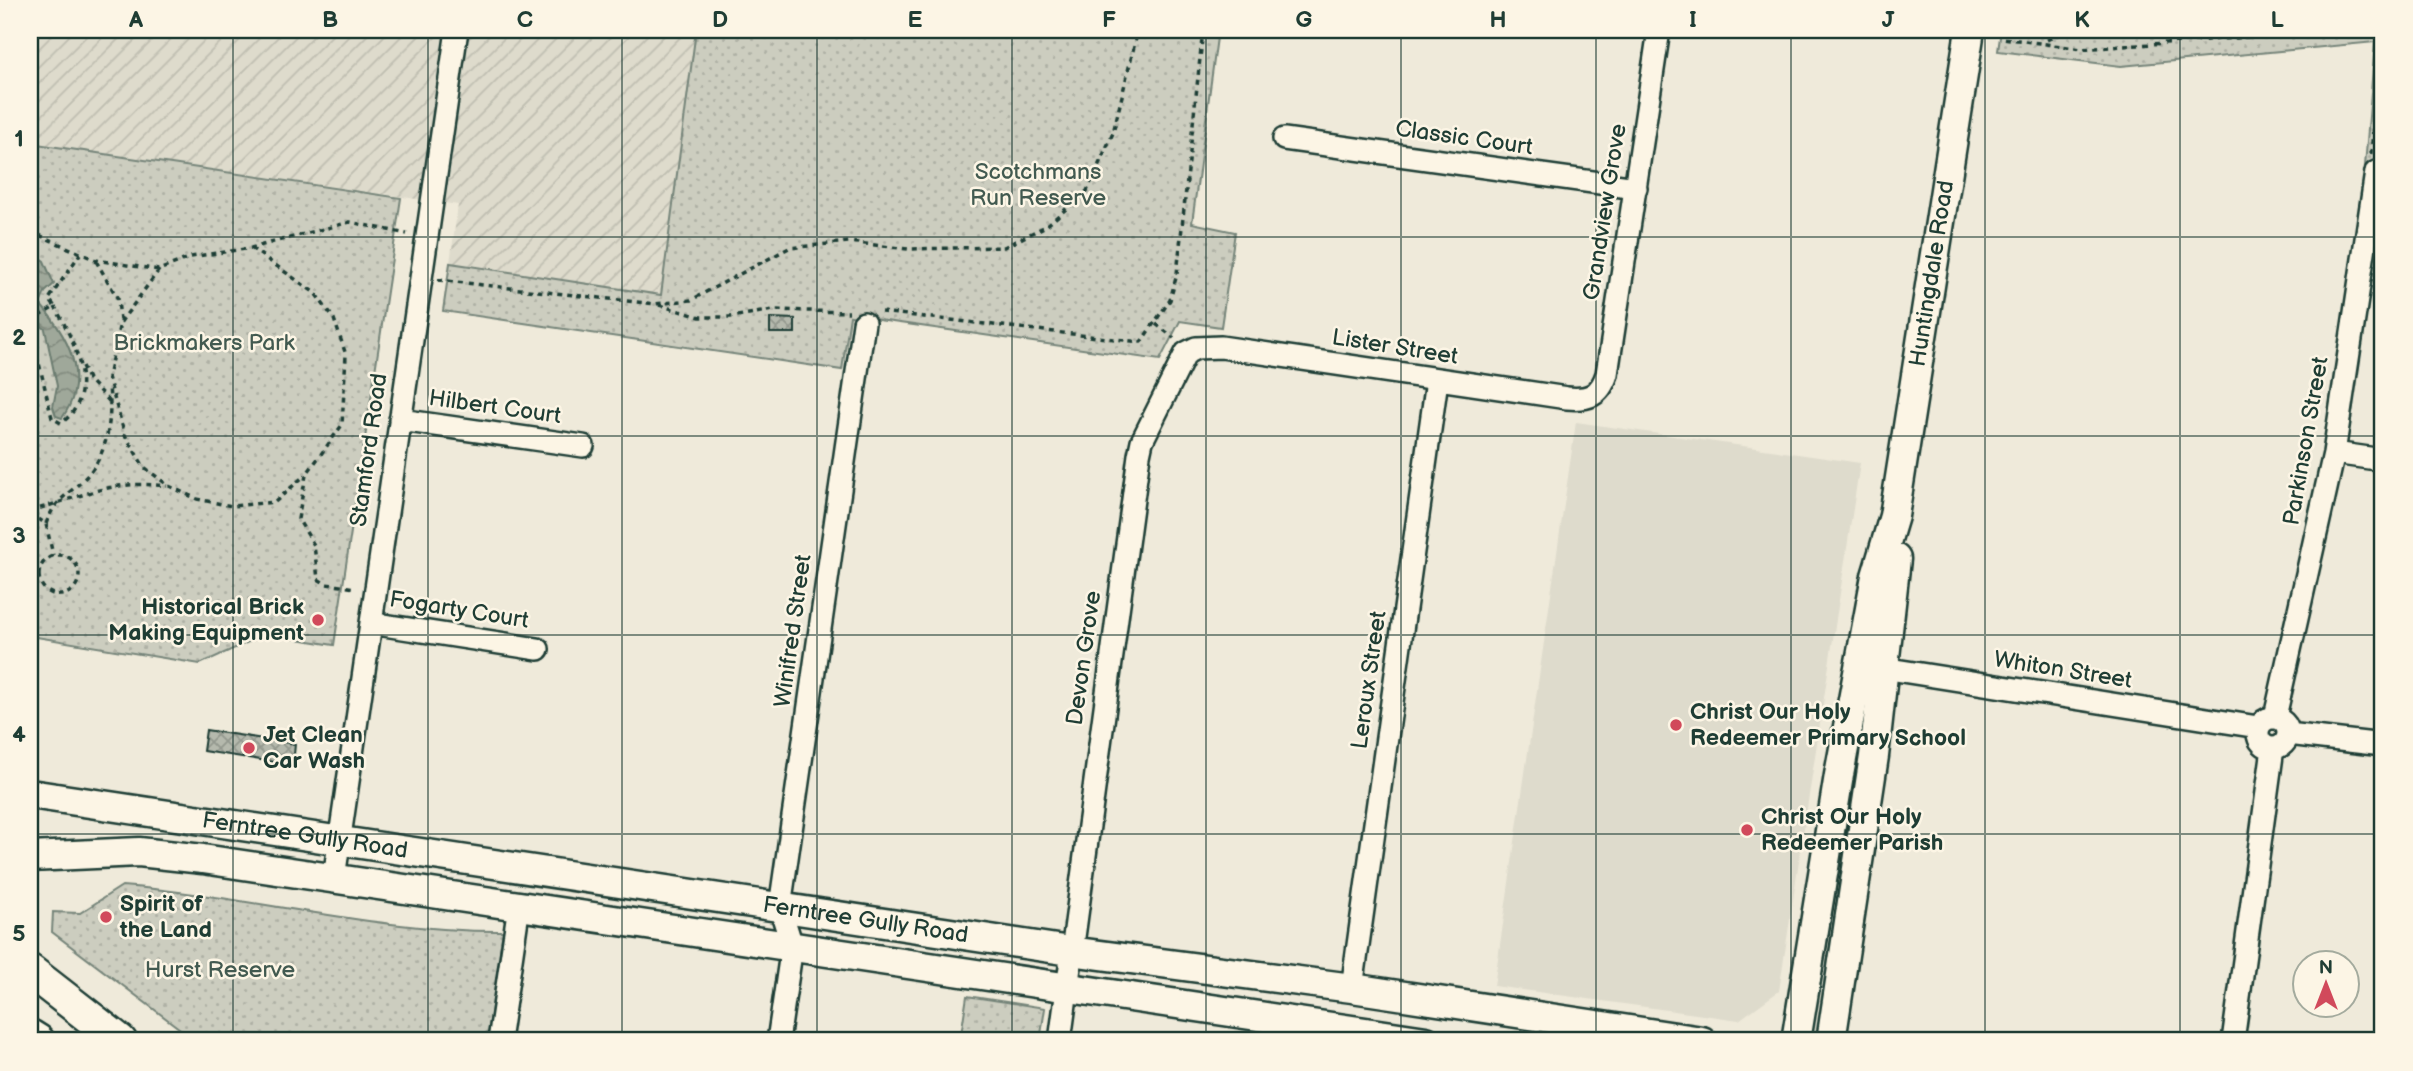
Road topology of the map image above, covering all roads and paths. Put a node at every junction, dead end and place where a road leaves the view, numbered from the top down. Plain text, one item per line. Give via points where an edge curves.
1 (457, 30) edge
2 (1138, 30) edge
3 (1203, 30) edge
4 (1659, 30) edge
5 (1970, 30) edge
6 (2004, 30) edge
7 (2067, 30) edge
8 (2345, 30) edge
9 (2045, 41) junction
10 (2383, 43) edge
11 (1284, 139) dead end
12 (2380, 173) edge
13 (1636, 188) junction
14 (30, 231) edge
15 (427, 237) junction
16 (251, 248) junction
17 (80, 254) junction
18 (96, 260) junction
19 (159, 270) junction
20 (421, 278) junction
21 (655, 304) junction
22 (55, 307) junction
23 (862, 316) junction
24 (31, 321) edge
25 (120, 323) junction
26 (30, 347) edge
27 (1191, 351) joint
28 (81, 364) junction
29 (108, 377) junction
30 (1437, 380) junction
31 (1592, 397) joint
32 (110, 403) junction
33 (400, 420) junction
34 (583, 446) dead end
35 (2334, 453) junction
36 (2383, 460) edge
37 (306, 475) junction
38 (169, 486) junction
39 (53, 505) junction
40 (30, 512) edge
41 (46, 524) junction
42 (53, 555) junction
43 (376, 590) junction
44 (371, 623) junction
45 (538, 649) dead end
46 (1872, 666) junction
47 (2273, 732) junction
48 (2383, 746) edge
49 (30, 794) edge
50 (340, 841) junction
51 (33, 863) edge
52 (334, 878) junction
53 (519, 905) junction
54 (780, 907) junction
55 (792, 946) junction
56 (1070, 951) junction
57 (30, 971) edge
58 (1068, 986) junction
59 (1352, 988) junction
60 (1335, 1035) edge
61 (30, 1036) edge
62 (38, 1041) edge
63 (120, 1041) edge
64 (499, 1041) edge
65 (778, 1041) edge
66 (1059, 1041) edge
67 (1426, 1041) edge
68 (1702, 1041) edge
69 (1796, 1041) edge
70 (1831, 1041) edge
71 (2233, 1041) edge

1 - 15 street, Stamford Road
2 - 21 path via 1113,133 1087,191 1046,226 1004,247 908,248 849,242 789,248 691,300
3 - 23 path via 1177,274 1170,300 1141,342
4 - 13 street, Grandview Grove
5 - 46 main road, Huntingdale Road via 1894,516 1896,559
6 - 9 path via 2003,38
7 - 9 path
8 - 9 path via 2082,49
10 - 12 path via 2370,156
11 - 13 street, Classic Court
12 - 35 street, Parkinson Street
13 - 31 street, Grandview Grove via 1607,374
14 - 17 path
15 - 16 path via 350,222
15 - 20 street, Stamford Road
16 - 19 path via 191,257
16 - 37 path via 315,293 334,319 346,355 342,425
17 - 18 path
17 - 22 path via 49,299
18 - 19 path
18 - 25 path via 118,299
19 - 25 path
20 - 21 path
20 - 33 street, Stamford Road
21 - 23 path via 700,317 773,310
22 - 24 path
22 - 28 path via 72,335
23 - 54 street, Winifred Street
25 - 29 path
26 - 28 path via 39,363 52,418 61,423 73,415 81,389
27 - 30 street, Lister Street via 1221,347
27 - 56 street, Devon Grove via 1182,359 1139,455
28 - 32 path
29 - 32 path
29 - 38 path via 125,436 144,467
30 - 31 street, Lister Street via 1567,398
30 - 59 street, Leroux Street
32 - 39 path via 102,454 86,477
33 - 34 street, Hilbert Court
33 - 43 street, Stamford Road
35 - 36 street
35 - 47 street, Parkinson Street
37 - 38 path via 275,502 232,506 197,499
37 - 43 path via 298,519 314,545 318,579
38 - 39 path via 138,482 99,487
39 - 40 path
39 - 41 path
40 - 41 path
41 - 42 path
42 - 42 path via 42,564 39,578 52,594 66,594 77,585 80,572 73,559
43 - 44 street, Stamford Road
44 - 45 street, Fogarty Court
44 - 50 street, Stamford Road
46 - 47 street, Whiton Street
46 - 69 main road, Huntingdale Road via 1817,894
46 - 70 main road, Huntingdale Road via 1874,756
47 - 48 street, Whiton Street
47 - 71 street, Parkinson Street
49 - 50 main road, Ferntree Gully Road
50 - 52 street, Stamford Road
50 - 54 main road, Ferntree Gully Road
51 - 52 main road, Ferntree Gully Road via 139,852
52 - 53 main road, Ferntree Gully Road
53 - 55 main road, Ferntree Gully Road
53 - 64 street
54 - 55 street, Winifred Street
54 - 56 main road, Ferntree Gully Road
55 - 58 main road, Ferntree Gully Road
55 - 65 street
56 - 58 street, Devon Grove
56 - 59 main road, Ferntree Gully Road
57 - 63 highway
58 - 60 main road, Ferntree Gully Road
58 - 66 street, Devon Grove
59 - 68 main road, Ferntree Gully Road
60 - 67 main road, Ferntree Gully Road
61 - 62 highway

